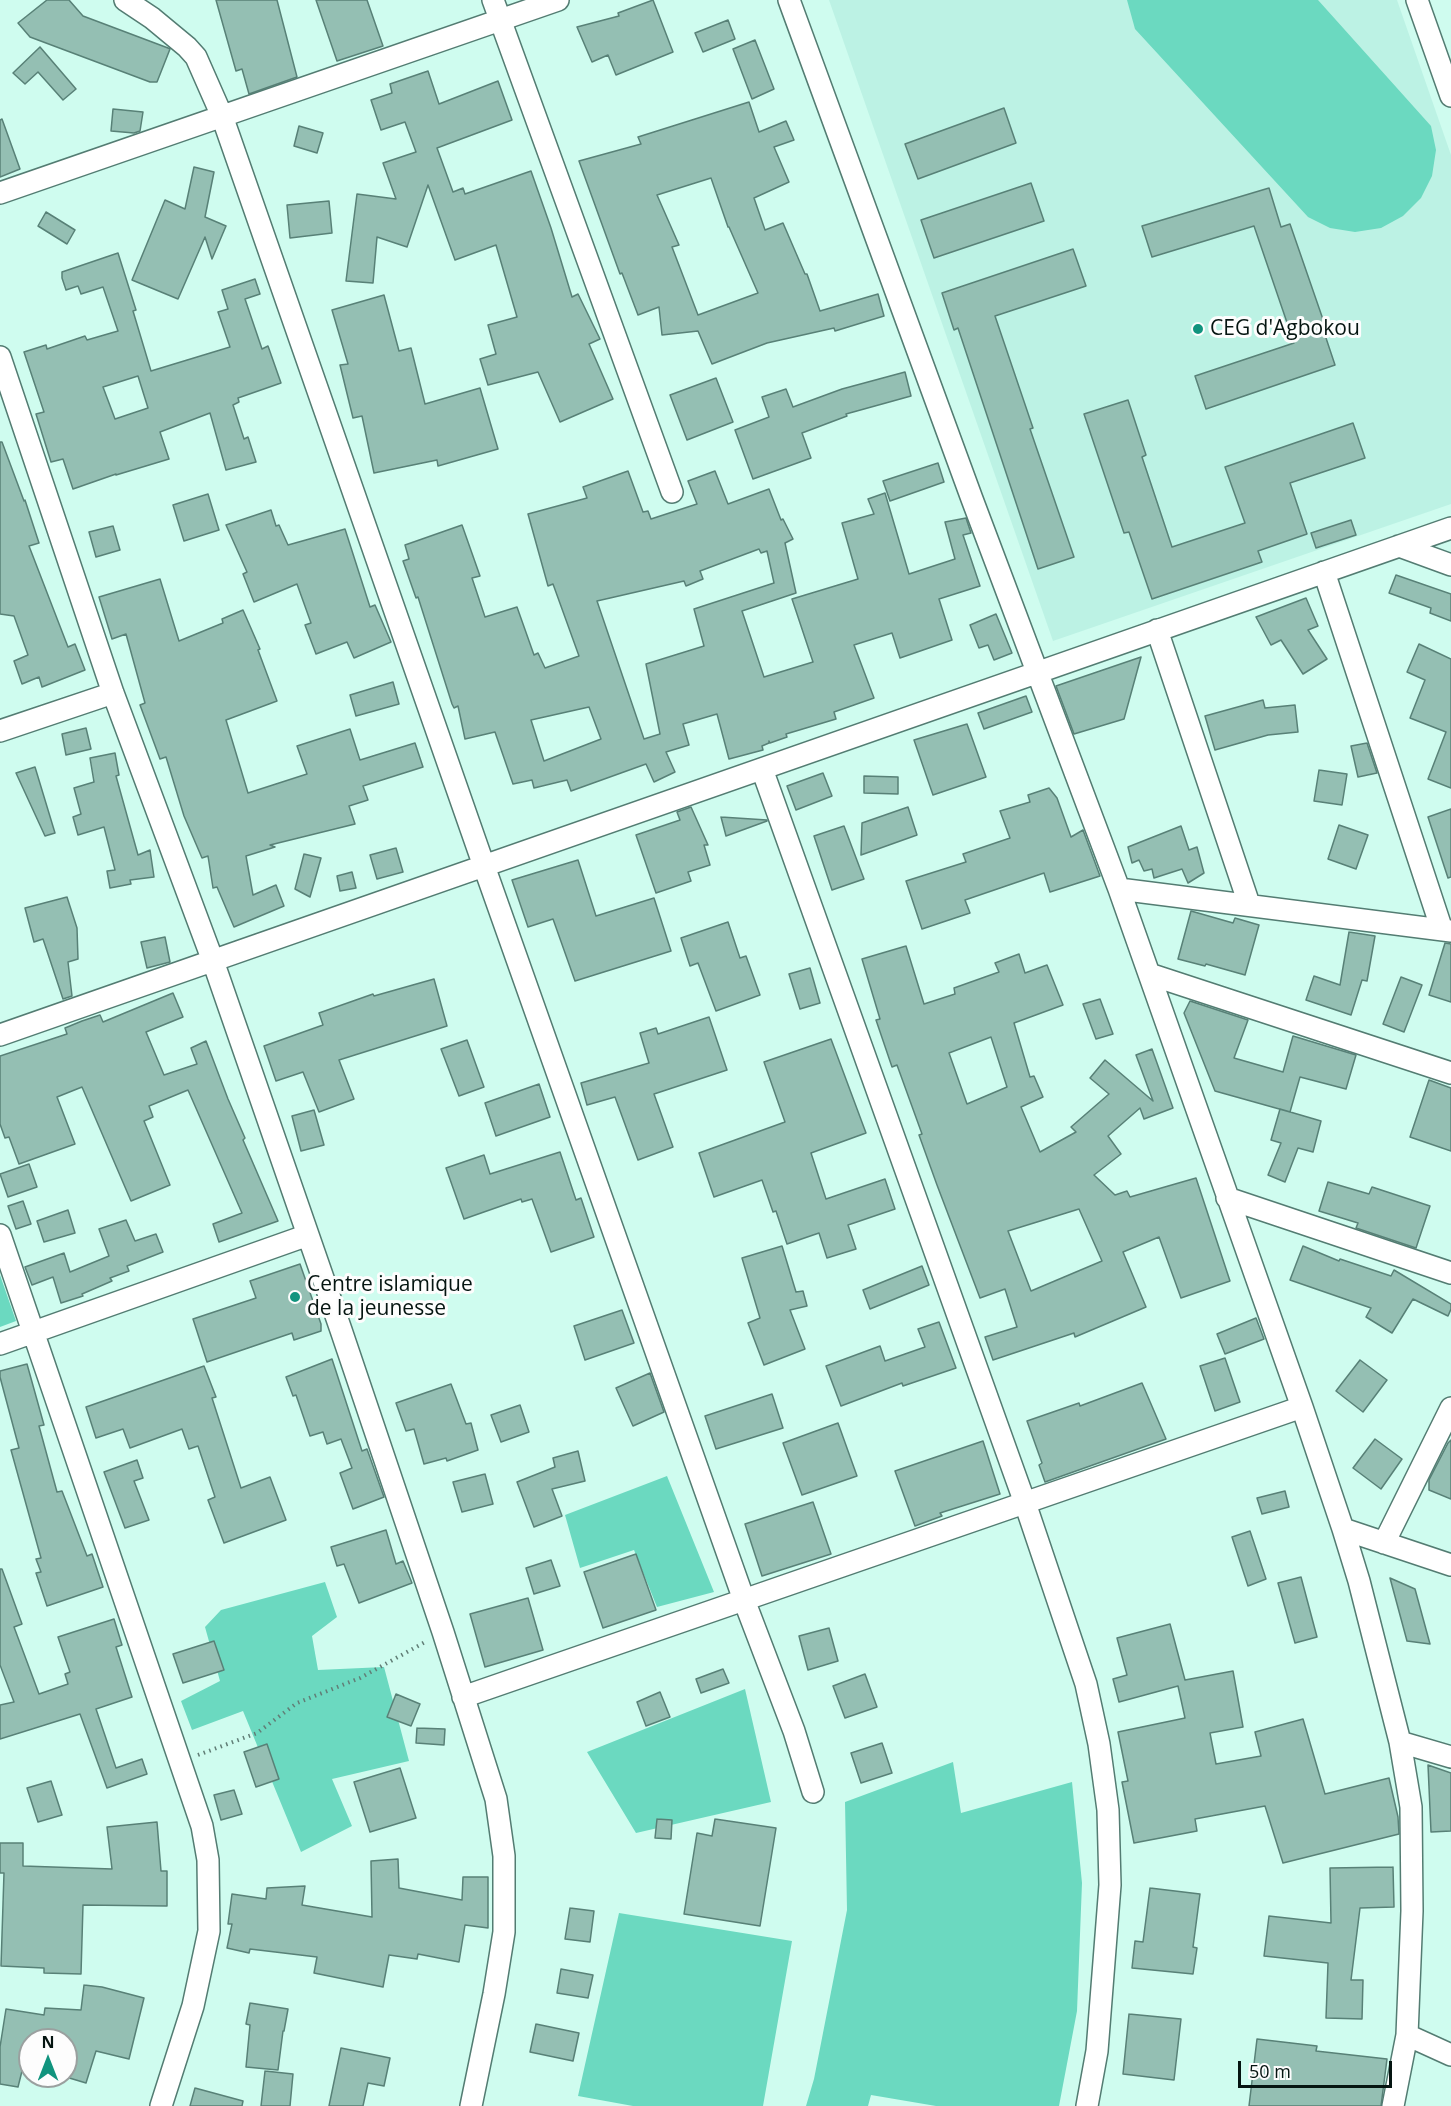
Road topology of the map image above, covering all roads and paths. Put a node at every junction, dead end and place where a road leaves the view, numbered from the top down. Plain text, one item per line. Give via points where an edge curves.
1 (125, 0) edge
2 (493, 0) edge
3 (558, 0) edge
4 (789, 0) edge
5 (1417, 0) edge
6 (500, 20) junction
7 (1446, 66) edge
8 (1451, 96) edge
9 (222, 116) junction
10 (0, 193) edge
11 (0, 357) edge
12 (672, 492) dead end
13 (1451, 528) edge
14 (1399, 546) junction
15 (1451, 565) edge
16 (1324, 572) junction
17 (1157, 630) junction
18 (1036, 673) junction
19 (113, 693) junction
20 (0, 730) edge
21 (762, 769) junction
22 (484, 866) junction
23 (1119, 889) junction
24 (1249, 904) junction
25 (1447, 930) edge
26 (213, 961) junction
27 (1149, 974) junction
28 (0, 1035) edge
29 (1451, 1073) edge
30 (1227, 1198) junction
31 (0, 1235) edge
32 (308, 1235) junction
33 (1451, 1273) edge
34 (34, 1332) junction
35 (0, 1344) edge
36 (1302, 1407) junction
37 (1451, 1408) edge
38 (1025, 1503) junction
39 (1343, 1529) junction
40 (1384, 1543) junction
41 (1451, 1565) edge
42 (744, 1600) junction
43 (443, 1632) junction
44 (463, 1698) junction
45 (1400, 1742) junction
46 (1451, 1757) edge
47 (179, 1762) junction
48 (813, 1792) dead end
49 (1407, 2035) junction
50 (1451, 2055) edge
51 (161, 2106) edge
52 (471, 2106) edge
53 (1087, 2106) edge
54 (1393, 2106) edge

1 - 9 street via 188,47
2 - 6 street
3 - 6 street
4 - 18 street
5 - 7 street
6 - 9 street
6 - 12 street
7 - 8 street
9 - 10 street
9 - 22 street
11 - 19 street
13 - 14 street
14 - 15 street
14 - 16 street
16 - 17 street
16 - 25 street
17 - 18 street
17 - 24 street
18 - 21 street
18 - 23 street
19 - 20 street
19 - 26 street
21 - 22 street
21 - 38 street
22 - 26 street
22 - 42 street
23 - 24 street
23 - 27 street
24 - 25 street
26 - 28 street
26 - 32 street
27 - 29 street
27 - 30 street
30 - 33 street
30 - 36 street
31 - 34 street
32 - 34 street
32 - 43 street
34 - 35 street
34 - 47 street
36 - 38 street
36 - 39 street
37 - 40 street
38 - 42 street
38 - 53 street via 1086,1684 1108,1810 1110,1885 1104,1973
39 - 40 street
39 - 45 street
40 - 41 street
42 - 44 street
42 - 48 street
43 - 44 street
43 - 47 path via 360,1678 297,1703 256,1733
44 - 52 street via 496,1799 504,1856 504,1932
45 - 46 street
45 - 49 street via 1411,1807 1413,1848
47 - 51 street via 202,1826 208,1860 208,1930 193,2006
49 - 50 street
49 - 54 street

